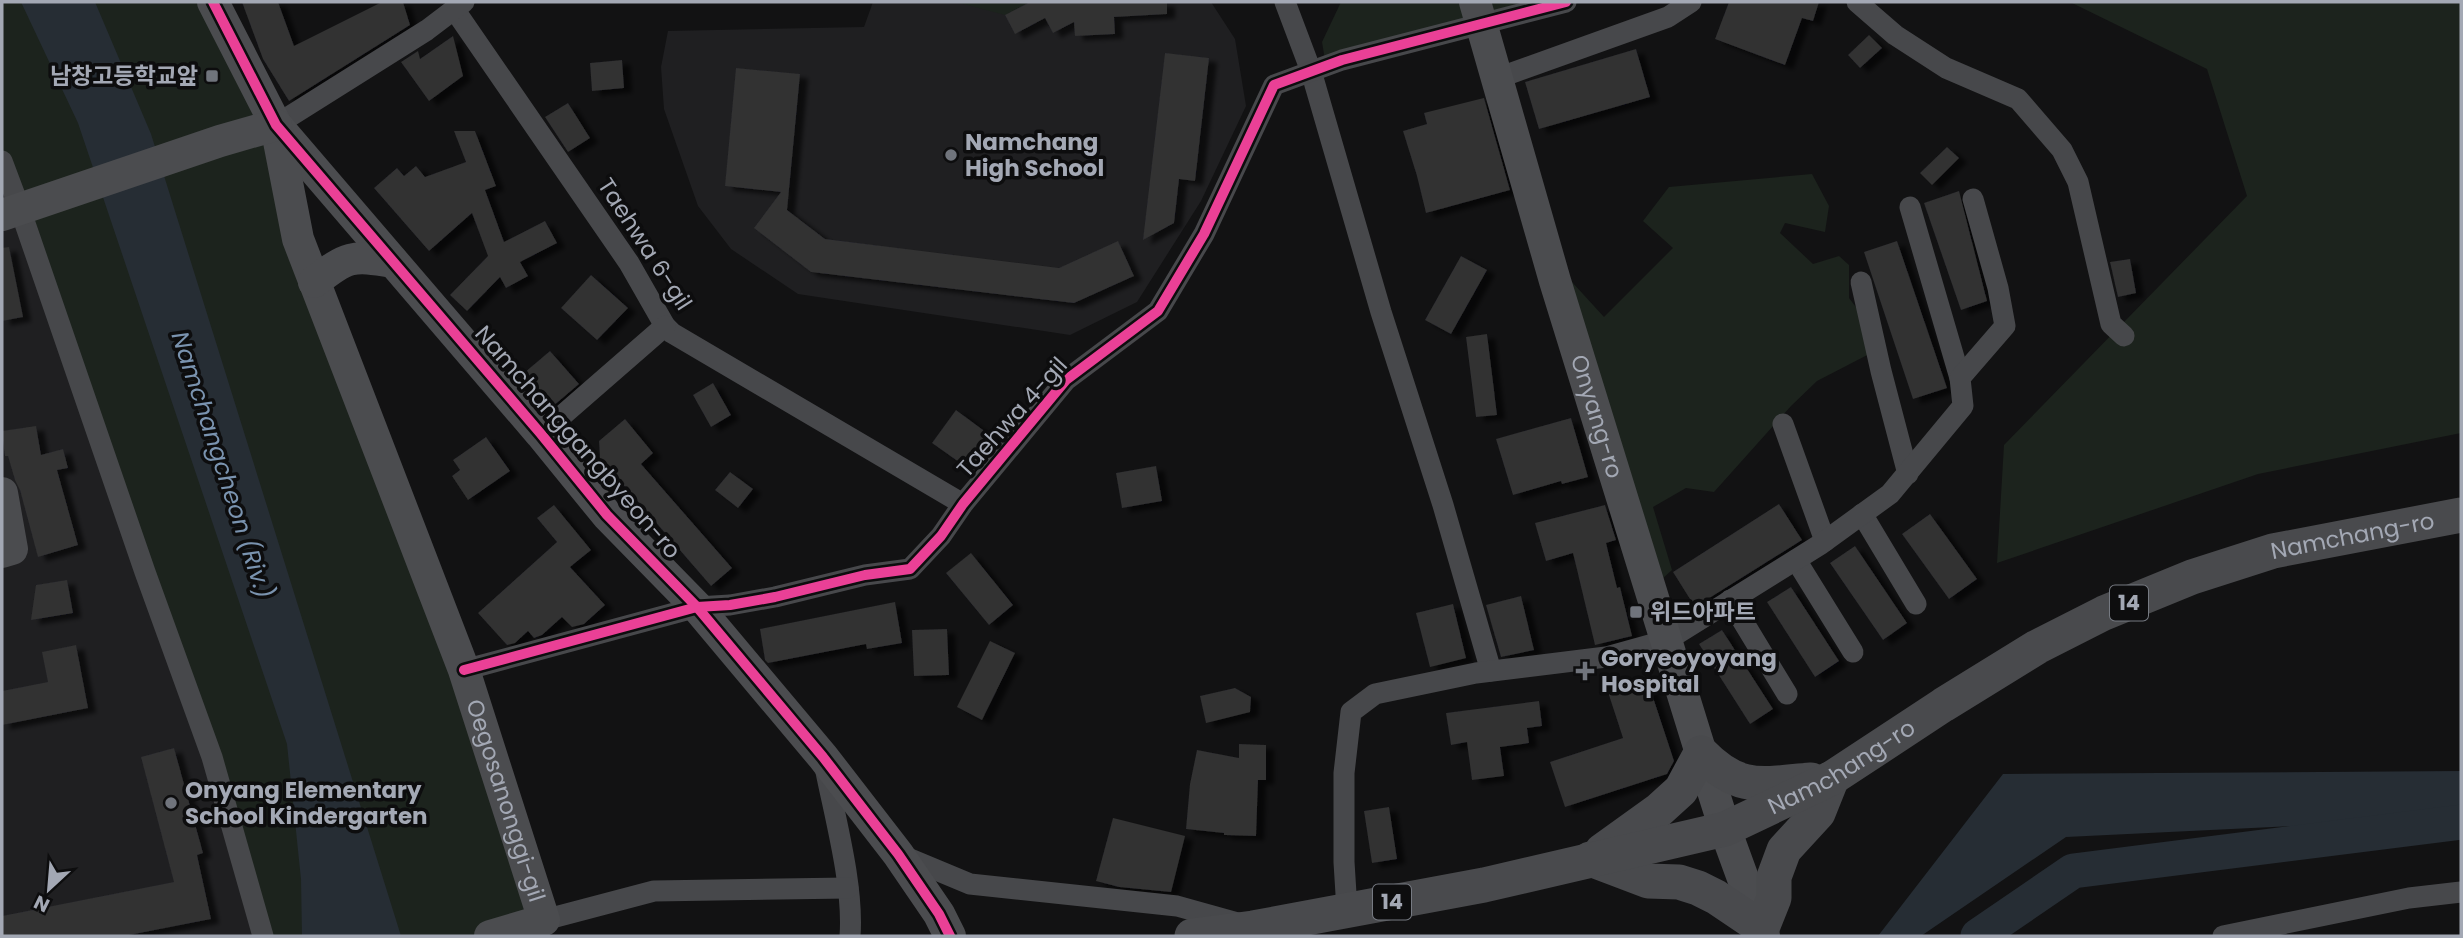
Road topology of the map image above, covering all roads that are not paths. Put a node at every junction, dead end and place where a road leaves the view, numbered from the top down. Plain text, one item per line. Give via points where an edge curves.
1 (213, 2) edge
2 (1285, 2) edge
3 (1566, 2) edge
4 (1691, 2) edge
5 (1857, 2) edge
6 (459, 5) edge
7 (1664, 9) edge
8 (1478, 13) edge
9 (1311, 71) junction
10 (1497, 78) junction
11 (276, 125) junction
12 (2, 161) edge
13 (1973, 199) dead end
14 (1910, 207) dead end
15 (11, 212) edge
16 (393, 262) junction
17 (314, 282) junction
18 (1861, 282) dead end
19 (665, 326) junction
20 (2124, 336) dead end
21 (1960, 378) junction
22 (1783, 424) dead end
23 (541, 434) junction
24 (1908, 474) junction
25 (2, 493) edge
26 (963, 504) junction
27 (1862, 514) junction
28 (2461, 515) edge
29 (1825, 541) junction
30 (2, 552) edge
31 (1796, 560) junction
32 (1730, 600) junction
33 (1916, 604) dead end
34 (697, 607) junction
35 (1667, 640) junction
36 (1853, 652) dead end
37 (464, 670) junction
38 (1491, 671) junction
39 (1787, 694) dead end
40 (1701, 753) junction
41 (823, 757) junction
42 (1832, 778) junction
43 (1725, 829) junction
44 (898, 854) junction
45 (1590, 859) junction
46 (848, 888) junction
47 (2461, 892) edge
48 (1346, 910) junction
49 (544, 920) junction
50 (1253, 928) junction
51 (1763, 932) edge
52 (499, 934) edge
53 (263, 936) edge
54 (850, 936) edge
55 (950, 936) edge
56 (1192, 936) edge
57 (2223, 936) edge

1 - 11 street, Namchanggangbyeon-ro
2 - 9 street
3 - 8 street, Taehwa 4-gil
4 - 7 street
5 - 20 street via 1895,35 1946,68 2018,99 2062,150 2078,182 2111,324
6 - 11 street
6 - 19 street, Taehwa 6-gil via 629,263
7 - 10 street
8 - 9 street, Taehwa 4-gil
8 - 10 street, Onyang-ro
9 - 26 street, Taehwa 4-gil via 1274,85 1203,233 1158,311 1066,380
9 - 38 street
10 - 35 street, Onyang-ro
11 - 15 street
11 - 16 street, Namchanggangbyeon-ro
11 - 17 street, Namchanggangbyeon-ro via 298,239
12 - 15 street
13 - 21 street via 2005,326
14 - 21 street
15 - 53 street via 212,757
16 - 17 street via 364,257 341,261
16 - 23 street, Namchanggangbyeon-ro
17 - 37 street, Namchanggangbyeon-ro
18 - 24 street
19 - 23 street
19 - 26 street, Taehwa 6-gil
21 - 24 street via 1963,406
22 - 29 street
23 - 34 street, Namchanggangbyeon-ro via 607,515
24 - 27 street
25 - 30 street via 12,549
26 - 34 street, Taehwa 4-gil via 910,569 775,597
27 - 29 street
27 - 33 street
28 - 42 main road, Namchang-ro / 14 via 2273,551 2104,613 2025,654
29 - 31 street
31 - 32 street
31 - 36 street
32 - 35 street
32 - 39 street
34 - 37 street, Oegosanonggi-gil
34 - 41 street, Namchanggangbyeon-ro
35 - 38 street via 1606,657
35 - 40 street, Onyang-ro
37 - 49 street, Oegosanonggi-gil
38 - 48 street via 1375,694 1351,712 1344,774
40 - 42 main road via 1717,769 1745,782
40 - 43 street, Onyang-ro
40 - 45 main road via 1681,790
41 - 44 street, Namchanggangbyeon-ro
41 - 46 street
42 - 43 main road, Namchang-ro / 14
42 - 51 main road via 1818,813 1784,850
43 - 45 main road, Namchang-ro / 14
43 - 51 street, Onyang-ro
44 - 50 street via 970,884 1177,906
44 - 55 street, Namchanggangbyeon-ro
45 - 48 main road, Namchang-ro / 14 via 1484,885
45 - 51 main road via 1648,881 1698,888
46 - 49 street, Oegosanonggi-gil via 653,891
46 - 54 street
47 - 57 street via 2409,898
48 - 50 main road, Namchang-ro / 14
49 - 52 street, Oegosanonggi-gil
50 - 56 main road, Namchang-ro / 14

